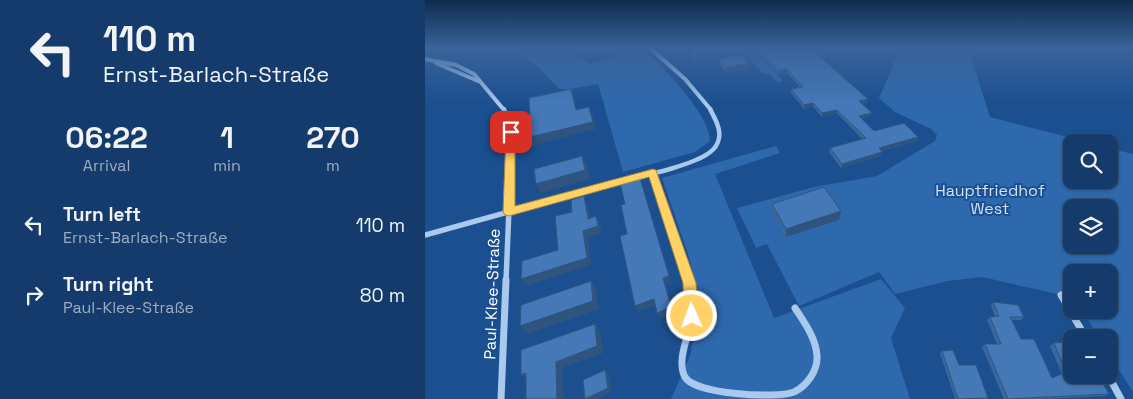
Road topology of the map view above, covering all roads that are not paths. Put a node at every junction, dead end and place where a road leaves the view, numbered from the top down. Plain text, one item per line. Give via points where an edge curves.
1 (448, 67) edge
2 (673, 67) edge
3 (653, 172) junction
4 (509, 212) junction
5 (425, 235) edge
6 (1061, 295) dead end
7 (795, 308) dead end
8 (1081, 329) edge
9 (1112, 384) edge
10 (501, 399) edge
11 (1121, 399) edge

1 - 4 street, Paul-Klee-Straße via 479,80 502,105 508,120 511,146
2 - 3 street via 715,117 721,138 709,154
3 - 4 street
3 - 7 street via 689,283 692,316 681,367 688,381 719,390 761,394 793,392 811,378 817,363 811,336
4 - 5 street
4 - 10 street, Paul-Klee-Straße
6 - 8 street
9 - 11 street

